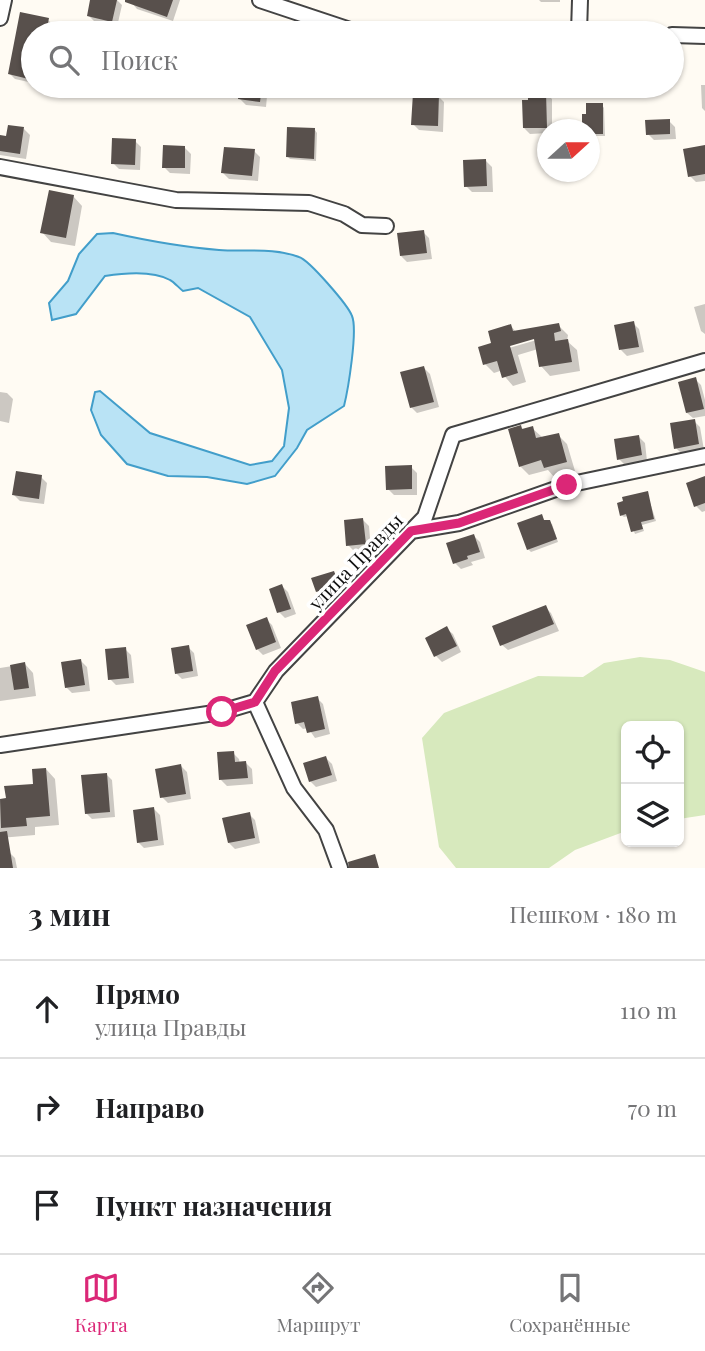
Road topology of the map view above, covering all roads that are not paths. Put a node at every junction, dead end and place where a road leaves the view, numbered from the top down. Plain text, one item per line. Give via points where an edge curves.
1 (4, 0) edge
2 (260, 0) edge
3 (580, 0) edge
4 (0, 18) edge
5 (323, 21) edge
6 (579, 21) edge
7 (684, 35) edge
8 (705, 36) edge
9 (0, 167) edge
10 (386, 226) dead end
11 (705, 361) edge
12 (705, 456) edge
13 (411, 531) junction
14 (255, 702) junction
15 (0, 745) edge
16 (340, 868) edge

1 - 4 street
2 - 5 street
3 - 6 street
7 - 8 street
9 - 10 street via 176,200 309,203 362,225
11 - 13 street, улица Правды via 453,435 425,517
12 - 13 street via 567,485 459,523
13 - 14 street, улица Правды via 275,671
14 - 15 street via 222,712
14 - 16 street via 294,788 326,830

